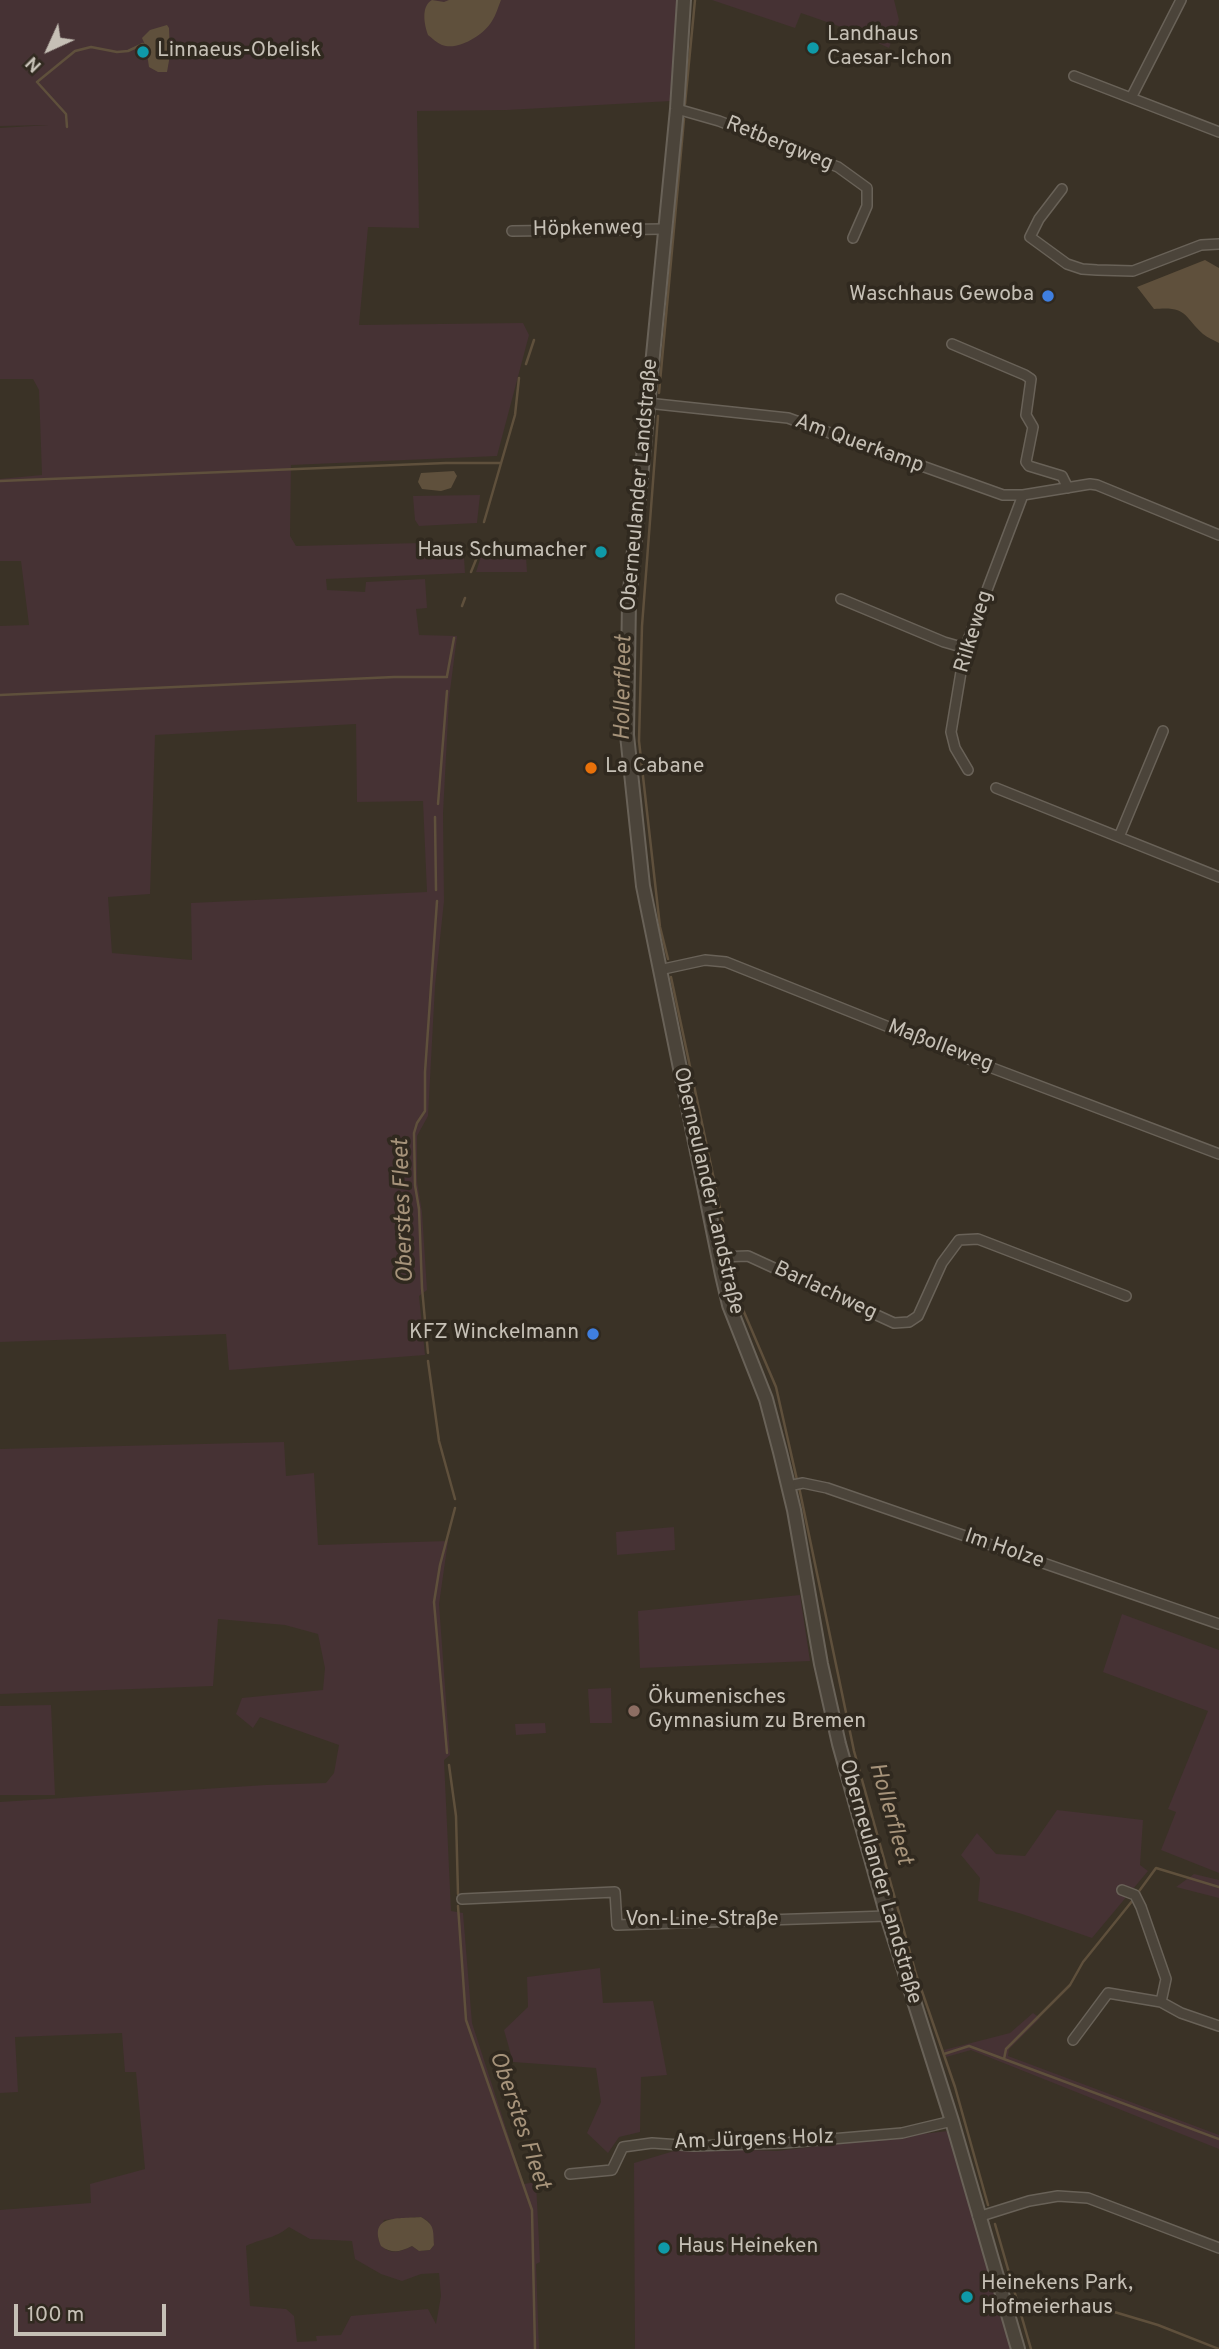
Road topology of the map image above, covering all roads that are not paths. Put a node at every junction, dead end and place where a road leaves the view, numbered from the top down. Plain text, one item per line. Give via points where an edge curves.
1 (684, 0) edge
2 (1181, 0) edge
3 (1074, 76) dead end
4 (1131, 98) junction
5 (677, 109) junction
6 (1219, 132) edge
7 (1062, 189) dead end
8 (664, 229) junction
9 (512, 231) dead end
10 (853, 238) dead end
11 (1219, 244) edge
12 (952, 344) dead end
13 (647, 402) junction
14 (1068, 488) junction
15 (1023, 495) junction
16 (1219, 535) edge
17 (841, 599) dead end
18 (965, 648) junction
19 (1163, 731) dead end
20 (968, 770) dead end
21 (996, 788) dead end
22 (1119, 837) junction
23 (1219, 877) edge
24 (659, 970) junction
25 (1219, 1154) edge
26 (718, 1257) junction
27 (1126, 1296) dead end
28 (796, 1485) junction
29 (1219, 1624) edge
30 (1122, 1890) dead end
31 (461, 1899) dead end
32 (887, 1916) junction
33 (1161, 2002) junction
34 (1219, 2026) edge
35 (1073, 2040) dead end
36 (952, 2121) junction
37 (570, 2174) dead end
38 (978, 2217) junction
39 (1219, 2248) edge
40 (1018, 2349) edge

1 - 5 street, Oberneulander Landstraße
2 - 4 street
3 - 4 street
4 - 6 street
5 - 8 street, Oberneulander Landstraße
5 - 10 street, Retbergweg via 838,167 866,188 867,206
7 - 11 street via 1030,237 1067,264 1133,271 1201,245
8 - 9 street, Höpkenweg
8 - 13 street, Oberneulander Landstraße
12 - 14 street via 1031,379 1026,415 1033,427 1026,462 1062,476
13 - 15 street, Am Querkamp via 788,418 969,485 1003,495
13 - 24 street, Oberneulander Landstraße via 629,601 627,735 642,874
14 - 15 street, Am Querkamp
14 - 16 street, Am Querkamp via 1097,485
15 - 18 street, Rilkeweg
17 - 18 street
18 - 20 street, Rilkeweg via 951,732
19 - 22 street
21 - 22 street
22 - 23 street
24 - 25 street, Maßolleweg via 705,960 726,962
24 - 26 street, Oberneulander Landstraße
26 - 27 street, Barlachweg via 748,1256 894,1323 918,1316 942,1263 959,1240 978,1239
26 - 28 street, Oberneulander Landstraße via 729,1305
28 - 29 street, Im Holze via 827,1488
28 - 32 street, Oberneulander Landstraße via 821,1664
30 - 33 street via 1135,1895 1148,1925 1166,1979
31 - 32 street, Von-Line-Straße via 615,1892 617,1925
32 - 36 street, Oberneulander Landstraße
33 - 34 street
33 - 35 street via 1108,1993
36 - 37 street, Am Jürgens Holz via 902,2133 784,2143 640,2144 623,2147 612,2170
36 - 38 street, Oberneulander Landstraße
38 - 39 street via 1028,2201 1088,2198
38 - 40 street, Oberneulander Landstraße

